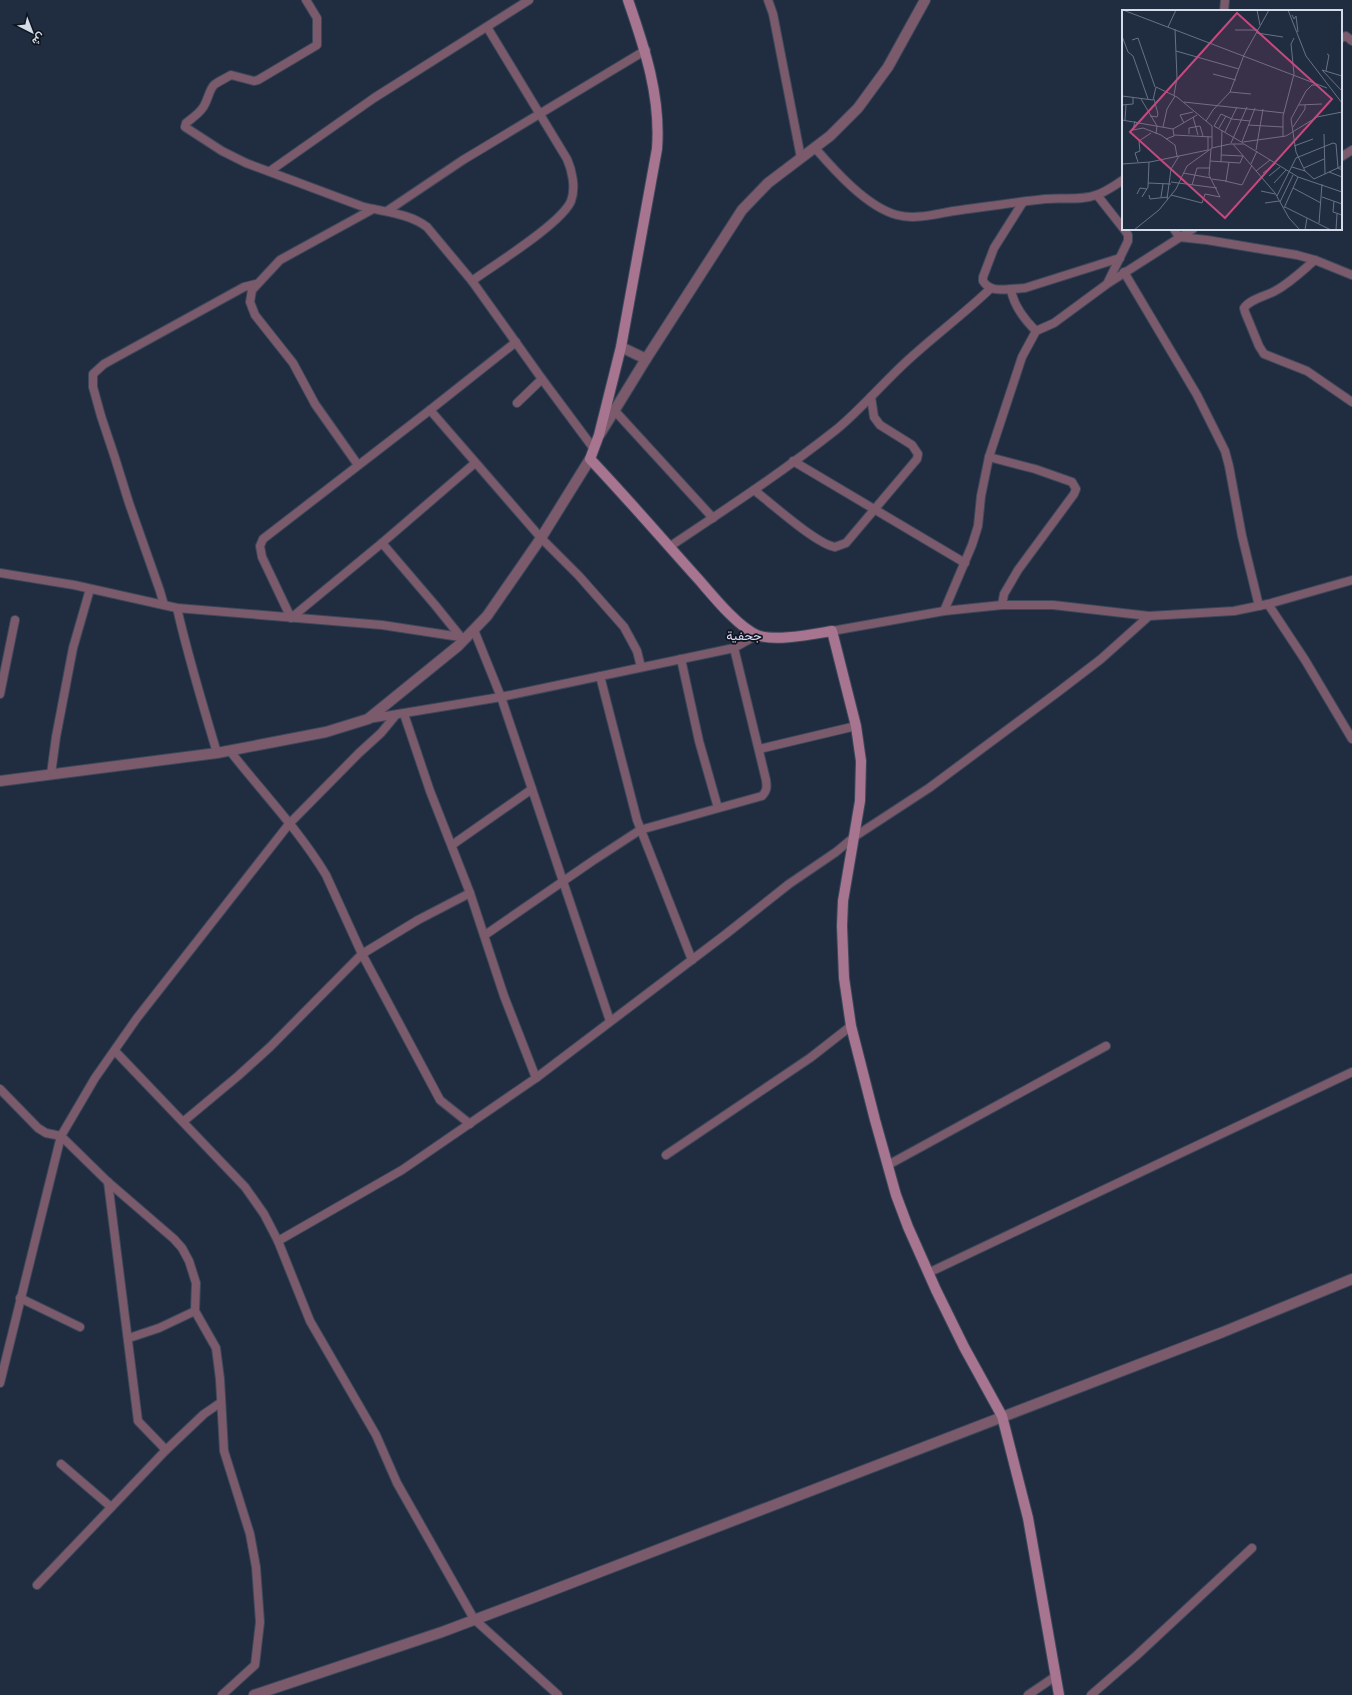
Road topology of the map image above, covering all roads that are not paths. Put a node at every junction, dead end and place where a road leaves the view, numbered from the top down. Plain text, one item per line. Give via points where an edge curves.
1 (306, 0) edge
2 (529, 0) edge
3 (628, 0) edge
4 (768, 0) edge
5 (925, 0) edge
6 (1226, 0) edge
7 (1224, 10) edge
8 (488, 27) junction
9 (1342, 38) edge
10 (1352, 41) edge
11 (646, 50) junction
12 (539, 114) junction
13 (815, 148) junction
14 (1352, 150) edge
15 (1342, 156) edge
16 (801, 158) junction
17 (270, 171) junction
18 (1122, 181) edge
19 (1097, 195) junction
20 (1023, 202) junction
21 (373, 209) junction
22 (387, 211) junction
23 (1122, 226) edge
24 (1125, 230) edge
25 (1175, 230) edge
26 (1191, 230) edge
27 (1179, 237) junction
28 (1120, 258) junction
29 (1315, 260) junction
30 (1124, 272) junction
31 (1352, 275) edge
32 (472, 281) junction
33 (256, 284) junction
34 (1107, 284) junction
35 (992, 288) junction
36 (1011, 289) junction
37 (1036, 331) junction
38 (516, 342) junction
39 (621, 347) junction
40 (646, 359) junction
41 (542, 379) junction
42 (871, 397) junction
43 (1352, 402) edge
44 (516, 403) dead end
45 (430, 410) junction
46 (615, 411) junction
47 (599, 435) junction
48 (594, 449) junction
49 (989, 457) junction
50 (590, 459) junction
51 (793, 461) junction
52 (475, 463) junction
53 (358, 465) junction
54 (754, 490) junction
55 (875, 510) junction
56 (713, 518) junction
57 (541, 538) junction
58 (382, 544) junction
59 (669, 547) junction
60 (965, 563) junction
61 (0, 573) edge
62 (1352, 580) edge
63 (90, 589) junction
64 (1268, 604) junction
65 (164, 605) junction
66 (1002, 605) junction
67 (1259, 606) junction
68 (177, 608) junction
69 (944, 611) junction
70 (1149, 616) junction
71 (291, 618) junction
72 (15, 620) dead end
73 (474, 630) junction
74 (832, 632) junction
75 (757, 635) junction
76 (463, 637) junction
77 (734, 648) junction
78 (681, 658) junction
79 (641, 667) junction
80 (600, 676) junction
81 (0, 694) edge
82 (502, 697) junction
83 (404, 714) junction
84 (395, 716) junction
85 (368, 719) junction
86 (856, 726) junction
87 (1352, 739) edge
88 (759, 749) junction
89 (230, 751) junction
90 (217, 753) junction
91 (51, 774) junction
92 (0, 781) edge
93 (532, 789) junction
94 (718, 808) junction
95 (289, 824) junction
96 (640, 830) junction
97 (854, 837) junction
98 (452, 845) junction
99 (564, 881) junction
100 (470, 893) junction
101 (485, 935) junction
102 (362, 954) junction
103 (692, 960) junction
104 (610, 1021) junction
105 (851, 1026) junction
106 (1106, 1046) dead end
107 (115, 1051) junction
108 (1352, 1072) edge
109 (536, 1078) junction
110 (0, 1089) edge
111 (184, 1121) junction
112 (470, 1124) junction
113 (61, 1136) junction
114 (666, 1155) dead end
115 (888, 1165) junction
116 (108, 1182) junction
117 (278, 1241) junction
118 (928, 1273) junction
119 (1352, 1280) edge
120 (20, 1298) junction
121 (195, 1311) junction
122 (80, 1327) dead end
123 (129, 1338) junction
124 (0, 1383) edge
125 (220, 1403) junction
126 (1002, 1416) junction
127 (166, 1450) junction
128 (61, 1464) dead end
129 (111, 1507) junction
130 (1252, 1548) dead end
131 (37, 1585) dead end
132 (474, 1619) junction
133 (1056, 1676) junction
134 (222, 1695) edge
135 (254, 1695) edge
136 (558, 1695) edge
137 (1028, 1695) edge
138 (1059, 1695) edge
139 (1091, 1695) edge

1 - 17 street via 317,18 316,46 258,80 231,75 225,78 214,85 209,99 185,126 222,151
2 - 8 street
3 - 11 main road
4 - 16 street
5 - 13 street via 891,61 865,100 842,125
6 - 7 street
8 - 12 street
8 - 17 street via 374,98
9 - 10 street via 1346,36
11 - 12 street
11 - 39 main road via 658,107 657,149
12 - 22 street via 462,160
12 - 32 street via 572,169 571,202 554,222
13 - 16 street
13 - 20 street via 851,186 895,215 929,215
14 - 15 street
16 - 40 street via 768,183 742,210
17 - 21 street
18 - 19 street
19 - 20 street
19 - 23 street
20 - 35 street via 994,248 983,277 984,283
21 - 22 street
21 - 33 street via 283,258
22 - 32 street via 428,226
24 - 28 street via 1128,239
25 - 27 street
26 - 27 street
27 - 29 street
27 - 30 street
28 - 34 street
28 - 36 street via 1025,288
29 - 31 street
29 - 43 street via 1286,285 1248,304 1244,308 1245,312 1264,354 1307,371
30 - 34 street
30 - 67 street via 1197,394 1224,451
32 - 38 street
33 - 53 street via 250,296 251,308 293,362 315,404
33 - 65 street via 218,300 104,364 93,374 93,387 100,416
34 - 37 street via 1054,323
35 - 36 street
35 - 42 street via 907,361
36 - 37 street via 1012,299
37 - 49 street via 1022,358
38 - 41 street
38 - 45 street
39 - 40 street
39 - 47 main road
40 - 46 street
41 - 44 street
41 - 48 street
42 - 51 street via 852,416
42 - 55 street via 876,421 912,444 918,454 917,459
45 - 52 street
45 - 53 street
46 - 47 street
46 - 56 street
47 - 48 main road
48 - 50 main road
49 - 60 street via 978,526
49 - 66 street via 1072,482 1076,489 1018,570 1004,594
50 - 57 street
50 - 59 main road
51 - 54 street
51 - 55 street
52 - 57 street
52 - 58 street
53 - 71 street via 261,542 262,556
54 - 55 street via 825,544 835,547 846,543
54 - 56 street
55 - 60 street
56 - 59 street
57 - 73 street via 487,616
57 - 79 street via 624,627 637,651
58 - 71 street
58 - 76 street
59 - 75 main road via 736,620
60 - 69 street
61 - 63 street
62 - 64 street
63 - 65 street
63 - 91 street via 73,648
64 - 67 street
64 - 87 street
65 - 68 street
66 - 69 street
66 - 70 street via 1053,605
67 - 70 street via 1234,611
68 - 71 street
68 - 90 street
69 - 74 street
70 - 97 street via 1101,659 1058,692 929,788
71 - 76 street via 382,625
72 - 81 street
73 - 76 street
73 - 82 street
74 - 75 main road via 790,637
74 - 86 main road
75 - 77 street
76 - 85 street
77 - 78 street
77 - 88 street
78 - 79 street
78 - 94 street via 699,741
79 - 80 street
80 - 82 street
80 - 96 street
82 - 83 street
82 - 93 street
83 - 84 street
83 - 98 street via 430,791
84 - 85 street
84 - 95 street
85 - 89 street via 326,732
86 - 88 street
86 - 97 main road via 862,776
88 - 94 street via 766,780 765,793
89 - 90 street
89 - 95 street
90 - 91 street
91 - 92 street
93 - 98 street
93 - 99 street
94 - 96 street
95 - 102 street via 326,875
95 - 107 street via 137,1018
96 - 99 street
96 - 103 street
97 - 103 street
97 - 105 main road via 843,901 842,926 844,978
98 - 100 street
99 - 101 street
99 - 104 street
100 - 101 street
100 - 102 street via 418,920
101 - 109 street via 504,996
102 - 111 street via 270,1047
102 - 112 street via 440,1100
103 - 104 street
104 - 109 street
105 - 114 street via 810,1058
105 - 115 main road
106 - 115 street
107 - 111 street
107 - 113 street via 95,1078
108 - 118 street
109 - 112 street
110 - 113 street via 38,1128 46,1133
111 - 117 street via 245,1187 264,1214
112 - 117 street via 402,1170
113 - 116 street
113 - 120 street
115 - 118 main road via 908,1227
116 - 121 street via 182,1248 196,1283
116 - 123 street
117 - 132 street via 310,1321 376,1435 397,1483
118 - 126 main road via 964,1347
119 - 126 street
120 - 122 street
120 - 124 street
121 - 123 street
121 - 125 street via 216,1348
123 - 127 street via 138,1421
125 - 127 street via 204,1414
125 - 134 street via 224,1451 250,1534 256,1567 260,1622 255,1665
126 - 132 street
126 - 133 main road via 1028,1518
127 - 129 street
128 - 129 street
129 - 131 street
130 - 139 street
132 - 135 street
132 - 136 street
133 - 137 street
133 - 138 main road

